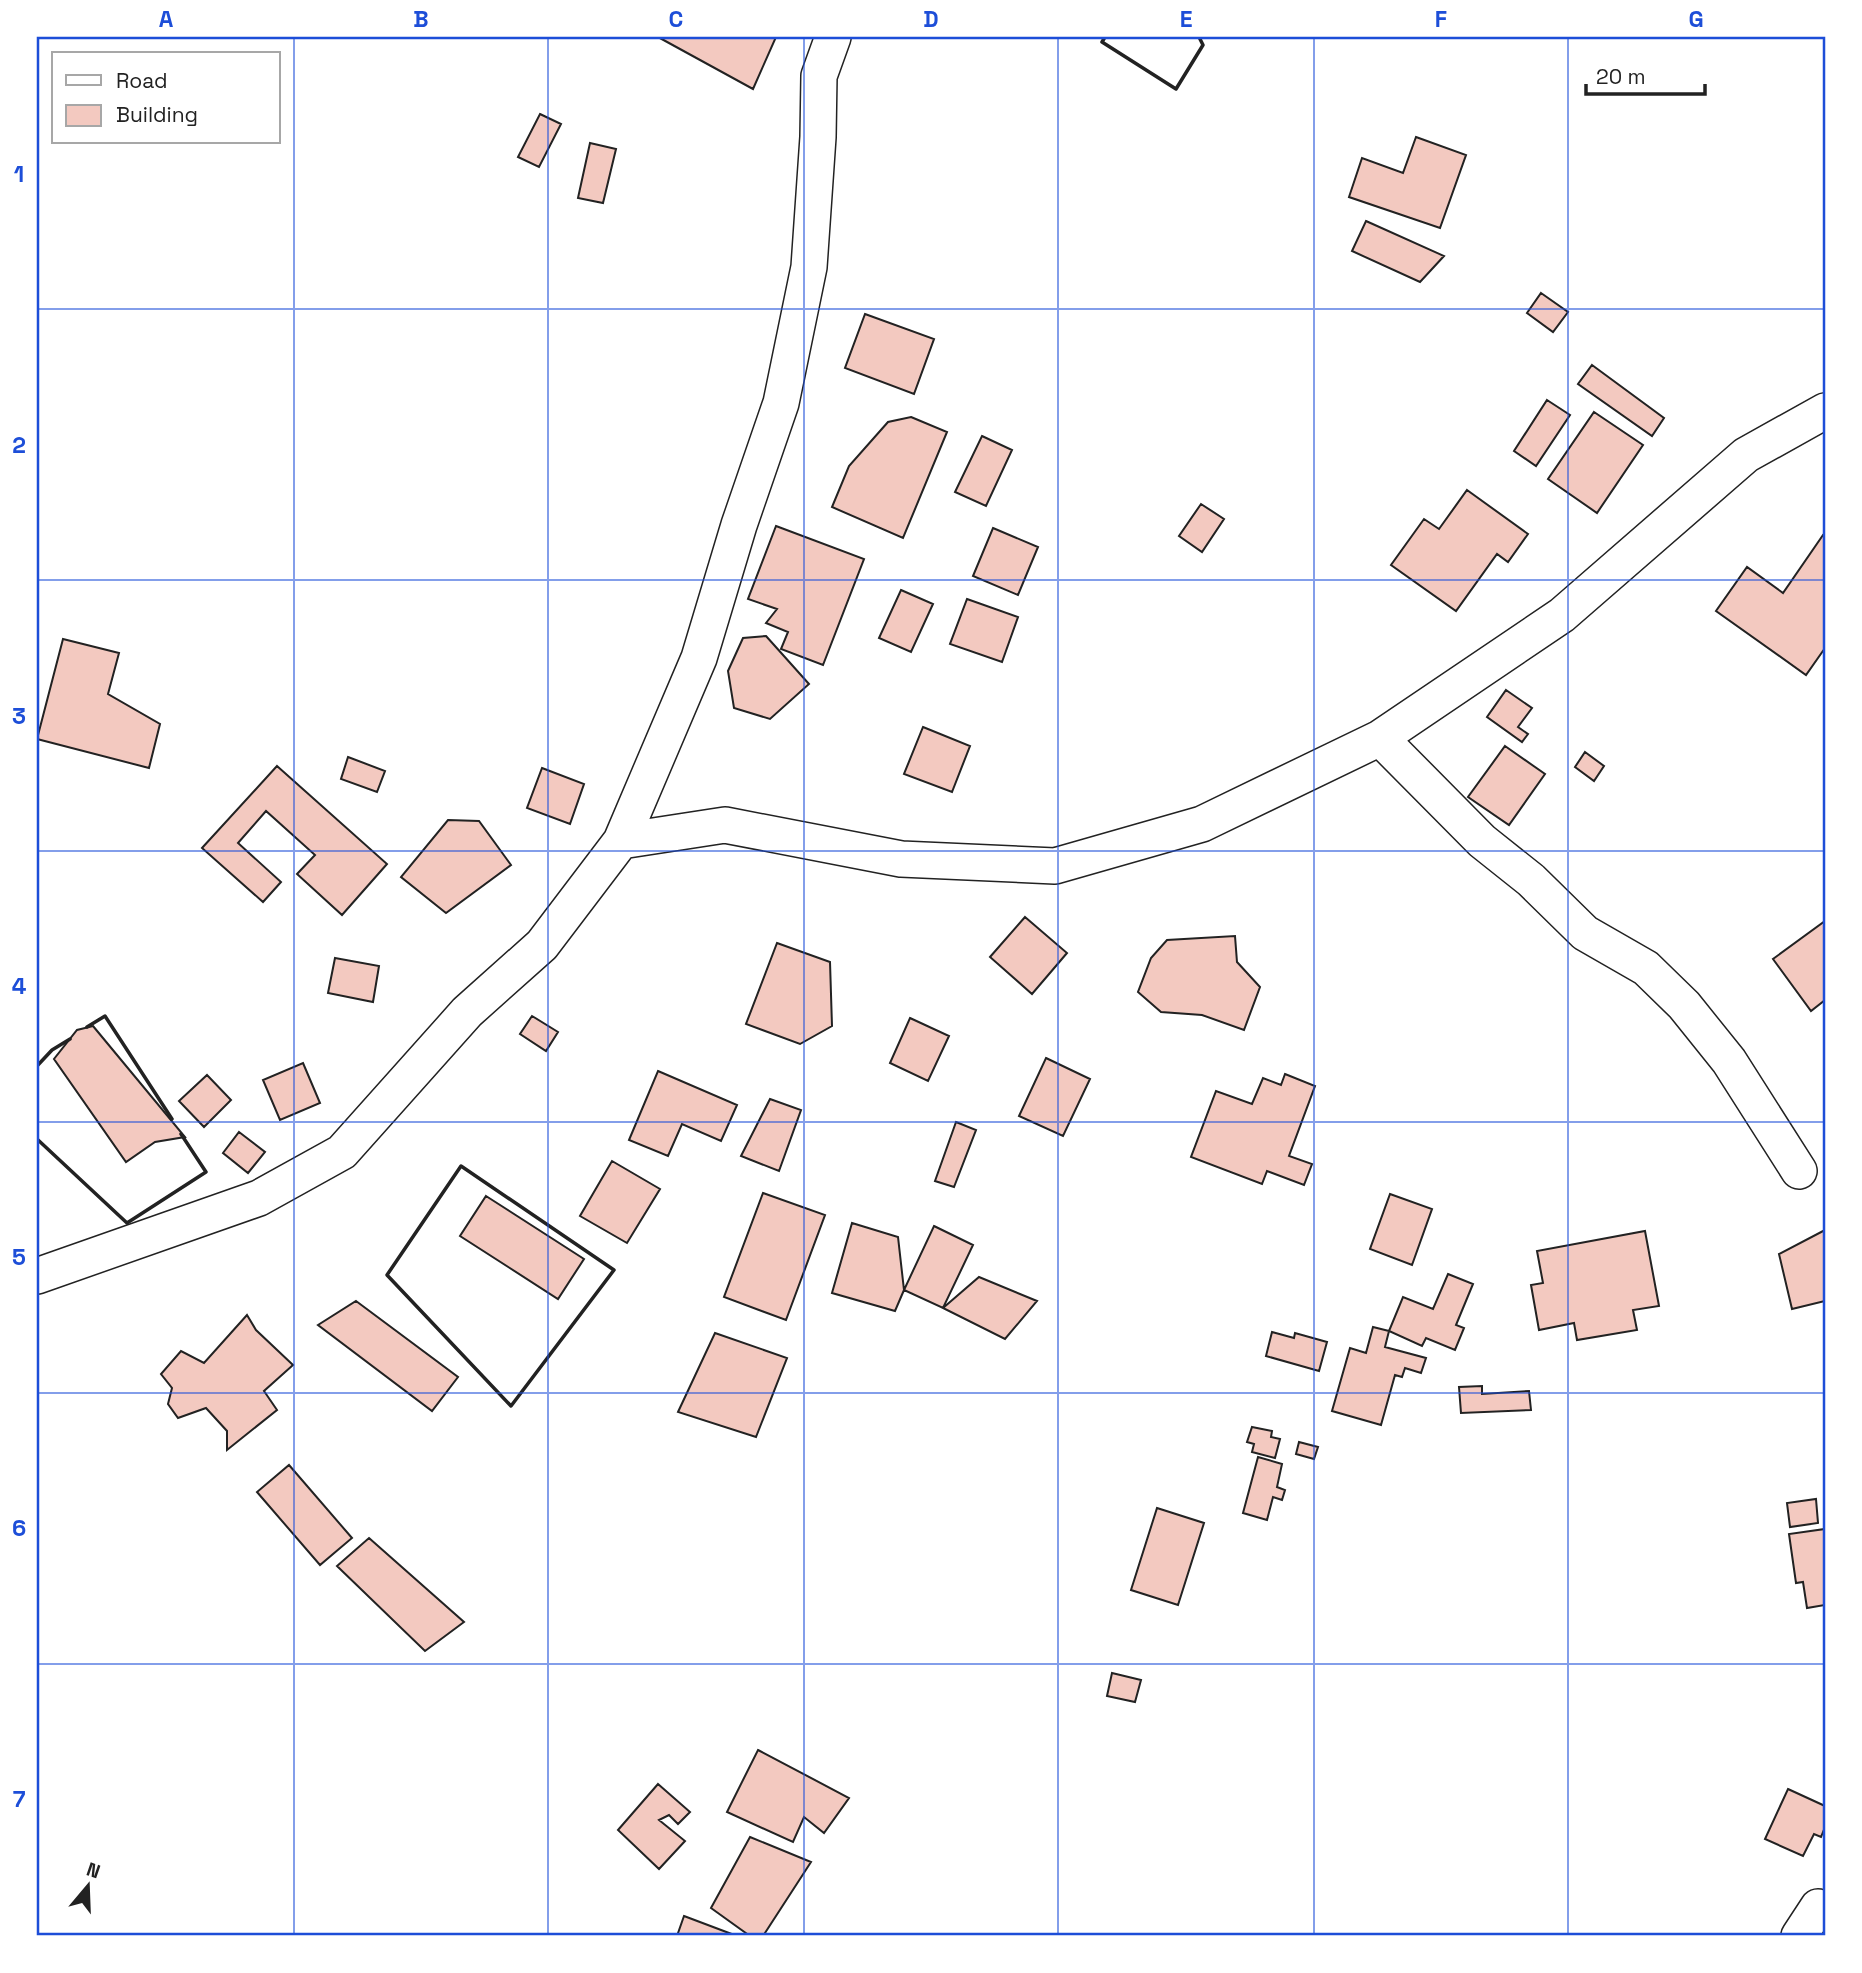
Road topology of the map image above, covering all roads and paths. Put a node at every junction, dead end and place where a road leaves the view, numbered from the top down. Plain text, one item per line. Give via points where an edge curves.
1 (833, 37) edge
2 (1825, 411) edge
3 (1380, 738) junction
4 (621, 841) junction
5 (1800, 1171) dead end
6 (37, 1276) edge
7 (1818, 1907) dead end
8 (1799, 1936) edge

1 - 4 street via 819,76 809,267 781,403 699,659
2 - 3 street via 1746,456 1562,615
3 - 4 street via 1202,824 1055,866 901,859 725,825
3 - 5 street via 1482,841 1531,880 1585,933 1646,968 1684,1005 1730,1061
4 - 6 street via 542,945 467,1013 342,1152 259,1198
7 - 8 street

